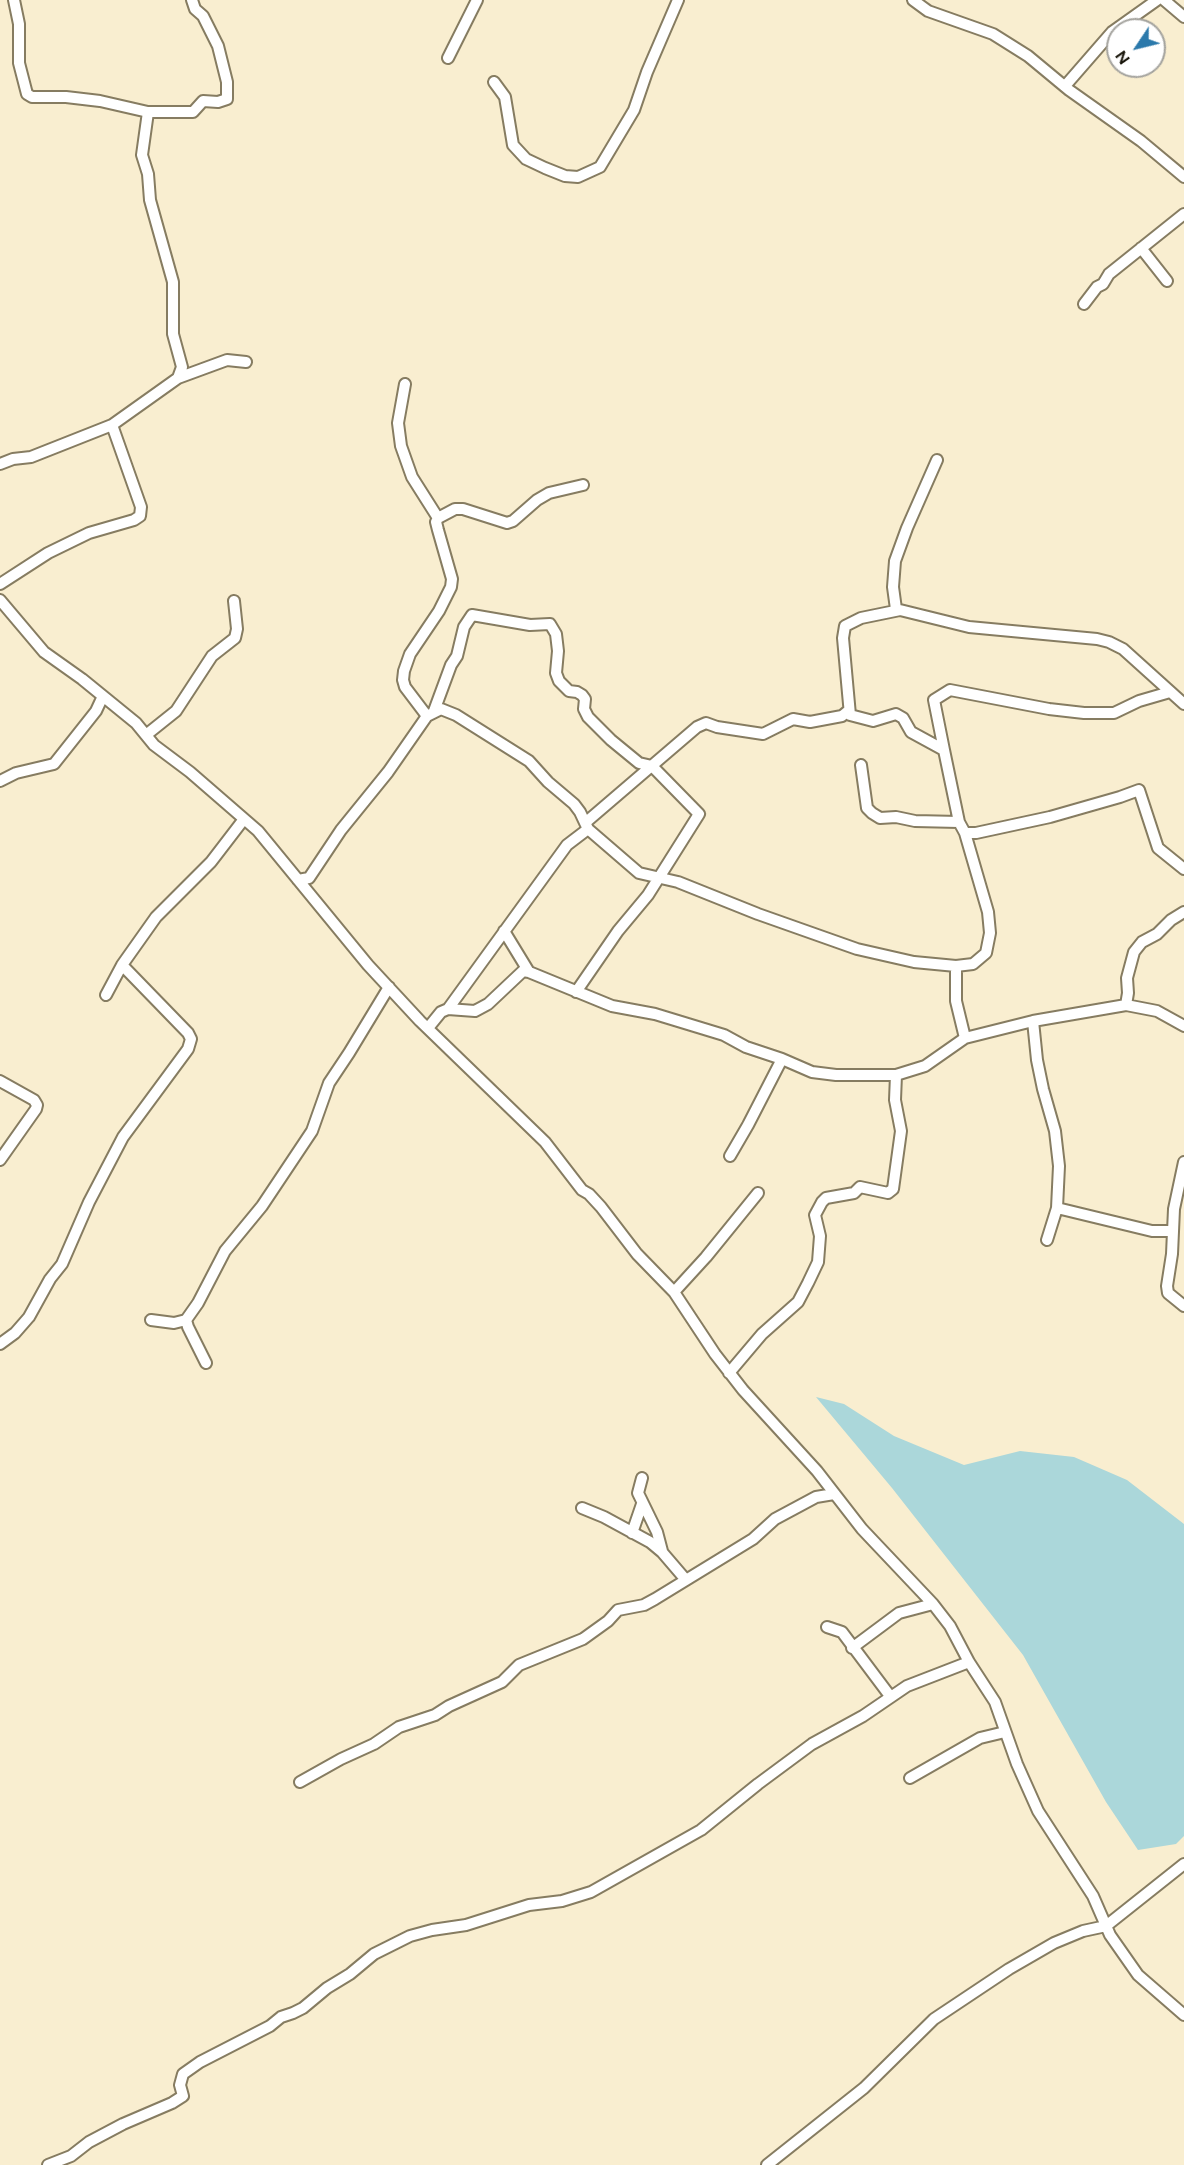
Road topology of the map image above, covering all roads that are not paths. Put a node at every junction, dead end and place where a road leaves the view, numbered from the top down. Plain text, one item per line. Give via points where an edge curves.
1 (15, 0) edge
2 (192, 0) edge
3 (477, 0) edge
4 (678, 0) edge
5 (913, 0) edge
6 (1157, 0) edge
7 (1164, 0) edge
8 (1184, 17) edge
9 (448, 58) dead end
10 (494, 82) dead end
11 (1065, 87) junction
12 (148, 112) junction
13 (1184, 177) edge
14 (1184, 214) edge
15 (1141, 248) junction
16 (1167, 281) dead end
17 (1084, 304) dead end
18 (246, 362) dead end
19 (178, 378) junction
20 (405, 384) dead end
21 (112, 425) junction
22 (937, 460) dead end
23 (0, 464) edge
24 (583, 485) dead end
25 (438, 518) junction
26 (0, 584) edge
27 (0, 600) edge
28 (234, 602) dead end
29 (900, 610) junction
30 (1170, 692) junction
31 (103, 696) junction
32 (1184, 704) edge
33 (848, 711) junction
34 (431, 713) junction
35 (146, 735) junction
36 (944, 750) junction
37 (861, 765) dead end
38 (652, 766) junction
39 (0, 781) edge
40 (244, 819) junction
41 (959, 822) junction
42 (586, 826) junction
43 (966, 832) junction
44 (1184, 869) edge
45 (658, 877) junction
46 (298, 880) junction
47 (1184, 912) edge
48 (504, 931) junction
49 (122, 965) junction
50 (956, 966) junction
51 (529, 972) junction
52 (389, 987) junction
53 (576, 992) junction
54 (106, 995) dead end
55 (1126, 1005) junction
56 (448, 1009) junction
57 (1033, 1022) junction
58 (1184, 1026) edge
59 (428, 1028) junction
60 (965, 1038) junction
61 (782, 1059) junction
62 (896, 1075) junction
63 (0, 1081) edge
64 (730, 1156) dead end
65 (0, 1160) edge
66 (1184, 1162) edge
67 (758, 1193) dead end
68 (1057, 1208) junction
69 (1172, 1231) junction
70 (1047, 1240) dead end
71 (674, 1292) junction
72 (1184, 1306) edge
73 (151, 1320) dead end
74 (186, 1320) junction
75 (0, 1344) edge
76 (206, 1363) dead end
77 (729, 1373) junction
78 (642, 1478) dead end
79 (834, 1494) junction
80 (642, 1504) junction
81 (582, 1508) dead end
82 (632, 1533) junction
83 (662, 1552) junction
84 (686, 1580) junction
85 (933, 1604) junction
86 (827, 1627) dead end
87 (852, 1648) junction
88 (969, 1662) junction
89 (890, 1696) junction
90 (1005, 1732) junction
91 (910, 1778) dead end
92 (300, 1782) dead end
93 (1184, 1864) edge
94 (1106, 1926) junction
95 (1184, 2015) edge
96 (73, 2161) edge
97 (48, 2165) edge
98 (767, 2165) edge

1 - 12 street via 19,63 27,94 32,98 100,101
2 - 12 street via 218,46 227,99 203,102 193,111
3 - 9 street
4 - 10 street via 634,110 600,167 578,177 565,176 526,159 513,145 505,97
5 - 11 street via 928,11 993,34 1028,56
6 - 11 street via 1112,32
7 - 8 street
11 - 13 street
12 - 19 street via 142,155 172,282 173,334 182,367
14 - 15 street
15 - 16 street
15 - 17 street via 1109,274
18 - 19 street via 227,360
19 - 21 street
20 - 25 street via 398,423 400,446 412,477
21 - 23 street via 31,457
21 - 26 street via 141,507 140,516 58,548
22 - 29 street via 895,561 892,586 896,609
24 - 25 street via 549,493 507,523 463,509
25 - 34 street via 451,587 410,654 403,680 405,687
27 - 31 street via 44,652
28 - 35 street via 236,638 205,664 176,711
29 - 30 street via 969,627 1108,642 1123,649
29 - 33 street via 861,618 845,626
30 - 32 street
30 - 36 street via 1114,713 1084,713 950,690 934,700
31 - 35 street
31 - 39 street via 96,711 54,764
33 - 36 street via 873,721 896,714 911,732
33 - 38 street via 842,716 810,722 793,719 763,734 705,723
34 - 38 street via 472,615 530,625 550,624 556,634 559,681 569,691 582,695 588,717 620,748 639,763
34 - 42 street via 441,709 456,715 529,761 574,804
34 - 46 street via 340,830 309,878
35 - 40 street
36 - 41 street
37 - 41 street via 867,808 880,818
38 - 42 street
38 - 45 street via 699,814
40 - 46 street
40 - 49 street via 211,862 156,917
41 - 43 street
42 - 45 street via 639,873
42 - 48 street via 567,845
43 - 44 street via 1050,816 1139,790 1158,848
43 - 50 street via 990,933 986,953 980,960
45 - 50 street via 857,949 914,962
45 - 53 street
46 - 52 street
47 - 55 street via 1134,952 1127,978
48 - 51 street
48 - 56 street
49 - 54 street
49 - 75 street via 188,1033 188,1049 123,1137 88,1202 62,1264 29,1317
50 - 60 street via 956,1001
51 - 53 street
51 - 56 street via 523,971 475,1011
52 - 59 street
52 - 74 street via 329,1083 312,1131 262,1206 225,1251
53 - 61 street via 612,1006 655,1014 724,1035
55 - 57 street
55 - 58 street via 1157,1011
56 - 59 street
57 - 60 street
57 - 68 street via 1042,1089 1055,1131 1059,1166
59 - 71 street via 541,1139
60 - 62 street via 925,1066
61 - 62 street via 812,1072 836,1076
61 - 64 street
62 - 77 street via 895,1100 901,1131 893,1189 888,1193 860,1187 854,1193 822,1202 815,1215 820,1236 818,1262 798,1302 762,1334
63 - 65 street via 37,1105
66 - 69 street
67 - 71 street
68 - 69 street
68 - 70 street
69 - 72 street via 1168,1293
71 - 77 street
73 - 74 street
74 - 76 street
77 - 79 street
78 - 80 street via 638,1493
79 - 84 street via 816,1497 775,1519 753,1539
79 - 85 street
80 - 82 street
80 - 83 street via 657,1532
81 - 82 street
82 - 83 street
83 - 84 street
84 - 92 street via 644,1605 618,1611 583,1639 519,1665 502,1682 435,1715 399,1727
85 - 87 street via 899,1612
85 - 88 street
86 - 87 street via 842,1632
87 - 89 street
88 - 89 street
88 - 90 street via 995,1702
89 - 96 street via 842,1730 812,1744 701,1830 591,1892 410,1936 374,1954 303,2008 200,2062 183,2074 183,2096 89,2142
90 - 91 street via 980,1738
90 - 94 street via 1038,1811 1093,1896
93 - 94 street
94 - 95 street via 1138,1975
94 - 98 street via 1054,1943 934,2019 864,2088
96 - 97 street

